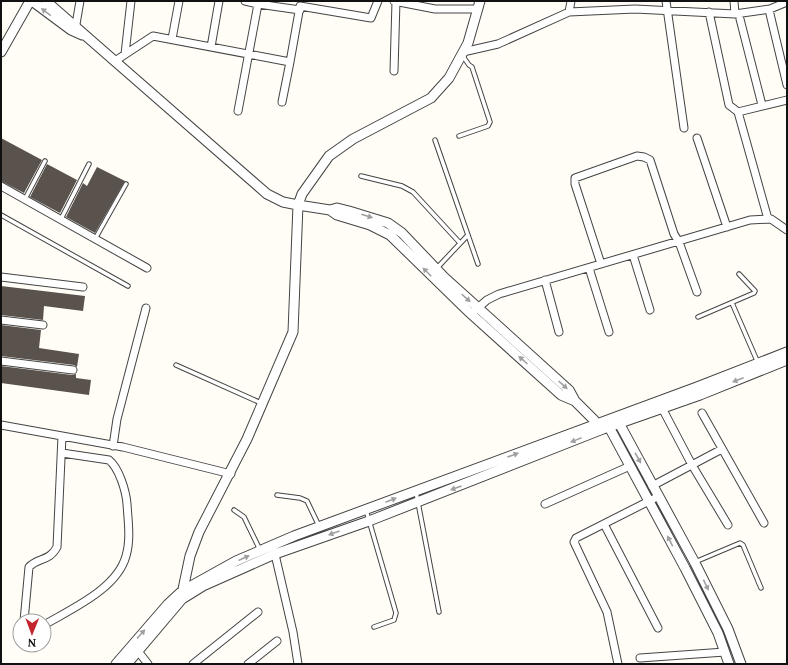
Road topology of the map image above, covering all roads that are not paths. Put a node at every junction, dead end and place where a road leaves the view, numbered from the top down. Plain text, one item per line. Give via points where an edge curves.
1 (31, 1) edge
2 (46, 1) edge
3 (80, 1) edge
4 (131, 1) edge
5 (179, 1) edge
6 (219, 1) edge
7 (245, 1) edge
8 (378, 1) edge
9 (395, 1) edge
10 (571, 1) edge
11 (666, 1) edge
12 (734, 1) edge
13 (258, 2) edge
14 (787, 2) edge
15 (479, 5) edge
16 (300, 6) edge
17 (666, 10) junction
18 (569, 12) junction
19 (709, 12) junction
20 (770, 14) dead end
21 (738, 16) junction
22 (75, 29) junction
23 (172, 39) junction
24 (211, 47) junction
25 (1, 52) edge
26 (462, 53) junction
27 (125, 54) junction
28 (250, 55) junction
29 (115, 61) junction
30 (290, 62) junction
31 (394, 71) dead end
32 (787, 85) edge
33 (787, 100) edge
34 (282, 102) dead end
35 (762, 105) junction
36 (238, 111) dead end
37 (738, 112) junction
38 (684, 128) dead end
39 (459, 136) dead end
40 (697, 138) dead end
41 (435, 140) dead end
42 (45, 161) dead end
43 (89, 164) dead end
44 (361, 176) dead end
45 (126, 184) dead end
46 (1, 186) edge
47 (25, 199) junction
48 (298, 205) junction
49 (330, 210) junction
50 (1, 215) edge
51 (61, 220) junction
52 (768, 220) junction
53 (727, 227) junction
54 (787, 230) edge
55 (468, 235) junction
56 (95, 239) junction
57 (679, 242) junction
58 (460, 243) junction
59 (633, 255) junction
60 (478, 264) dead end
61 (601, 264) junction
62 (147, 268) dead end
63 (589, 268) junction
64 (436, 269) junction
65 (739, 274) dead end
66 (1, 277) edge
67 (545, 280) junction
68 (128, 286) dead end
69 (83, 288) dead end
70 (697, 292) dead end
71 (732, 303) junction
72 (146, 308) dead end
73 (650, 310) dead end
74 (474, 311) junction
75 (698, 316) dead end
76 (1, 320) edge
77 (43, 325) dead end
78 (559, 332) dead end
79 (609, 332) dead end
80 (787, 352) edge
81 (787, 360) edge
82 (1, 362) edge
83 (176, 365) dead end
84 (760, 367) junction
85 (73, 370) dead end
86 (262, 404) junction
87 (662, 408) junction
88 (702, 413) dead end
89 (619, 424) junction
90 (1, 425) edge
91 (603, 426) junction
92 (62, 436) junction
93 (113, 446) junction
94 (722, 449) junction
95 (62, 453) junction
96 (692, 465) junction
97 (630, 466) junction
98 (231, 474) junction
99 (652, 486) junction
100 (416, 491) junction
101 (277, 495) dead end
102 (659, 496) junction
103 (650, 501) junction
104 (418, 502) junction
105 (545, 504) dead end
106 (234, 510) dead end
107 (366, 510) junction
108 (369, 521) junction
109 (764, 523) dead end
110 (604, 524) junction
111 (728, 526) dead end
112 (319, 527) junction
113 (274, 550) junction
114 (260, 551) junction
115 (695, 563) junction
116 (761, 588) dead end
117 (182, 595) junction
118 (258, 612) dead end
119 (439, 612) dead end
120 (25, 613) edge
121 (52, 620) edge
122 (374, 627) dead end
123 (658, 628) dead end
124 (730, 636) junction
125 (720, 640) junction
126 (277, 641) dead end
127 (137, 650) junction
128 (725, 652) junction
129 (640, 658) dead end
130 (116, 664) edge
131 (127, 664) edge
132 (148, 664) edge
133 (194, 664) edge
134 (248, 664) edge
135 (298, 664) edge
136 (618, 664) edge
137 (729, 664) edge
138 (741, 664) edge

22 -> 1 street
1 - 25 street
2 - 22 street
3 - 22 street
4 - 27 street
5 - 23 street
6 - 24 street
7 - 13 street
8 - 16 street via 371,18
9 - 15 street via 435,9
9 - 31 street
10 - 18 street
11 - 17 street
12 - 21 street
13 - 16 street
13 - 28 street
14 - 21 street via 770,9
15 - 26 street via 468,43
16 - 30 street
17 - 18 street
17 - 19 street
17 - 38 street
18 - 26 street via 498,44
19 - 21 street
19 - 37 street via 729,105
20 - 32 street
21 - 35 street
22 - 29 street
23 - 24 street
23 - 27 street via 153,36
24 - 28 street
26 - 39 lane via 472,67 490,122 488,126
26 - 48 street via 449,78 431,98 329,156 302,194
27 - 29 street
28 - 30 street
28 - 36 street
29 - 48 street via 268,194 283,202
30 - 34 street
33 - 35 street
35 - 37 street
37 - 52 street
40 - 53 street
41 - 55 lane
42 - 47 lane
43 - 51 lane
44 - 58 lane via 402,186 413,192
45 - 56 lane
46 - 47 street
47 - 51 street
48 - 49 street
48 - 86 street via 293,332
49 -> 64 street via 337,208 388,223 402,233
74 -> 49 street via 390,235 370,225 337,216
50 - 68 lane
51 - 56 street
52 - 53 street via 750,220
52 - 54 street
53 - 57 street
55 - 58 lane
55 - 60 lane
56 - 62 street
57 - 59 street
57 - 61 street via 674,234 650,160 637,156 575,178
57 - 70 street
58 - 64 lane
59 - 61 street
59 - 73 street
61 - 63 street
63 - 67 street
63 - 79 street
64 -> 74 street
65 - 71 lane via 755,292
66 - 69 street
67 - 74 street via 492,297
67 - 78 street
71 - 75 lane
71 - 84 lane
72 - 93 street via 117,419
74 - 91 street via 561,395 575,401
76 - 77 street
80 - 84 street
81 - 84 street
82 - 85 street
83 - 86 lane
84 -> 87 street
84 - 91 street
86 - 98 street
87 - 89 street
87 - 96 street
88 - 94 street
89 - 91 street
89 -> 99 street
90 - 92 street
91 - 97 street
100 -> 91 street
91 -> 104 street
92 - 93 street
92 - 95 street
93 - 98 street
94 - 96 street
94 - 109 street
95 - 120 street via 57,547 53,555 33,563 29,568
95 - 121 street via 109,460 114,464 126,499 128,539 126,556 114,578 92,596
96 - 99 street
96 - 111 street
97 - 103 street
97 - 105 street
98 - 117 street via 199,532 190,556
99 - 102 street
100 - 104 lane
107 -> 100 street
101 - 112 lane via 307,501
102 - 103 street
102 - 115 street
103 - 110 street
125 -> 103 street
104 - 108 street
104 - 119 lane
106 - 114 lane via 244,517
107 - 108 lane
107 - 112 street
108 -> 113 street
108 - 122 lane via 396,613 394,620
110 - 123 street
110 - 136 street via 576,538 574,542 611,625
112 - 113 street
113 - 114 street
113 - 117 street
113 - 135 street
117 -> 114 street via 230,564
115 - 116 lane via 740,543
115 -> 124 street
117 - 127 street
130 -> 117 street via 168,604
118 - 133 street
124 - 125 street
124 - 138 street
125 - 128 street
126 - 134 street
127 - 131 street
127 - 132 street
128 - 129 street
128 - 137 street

